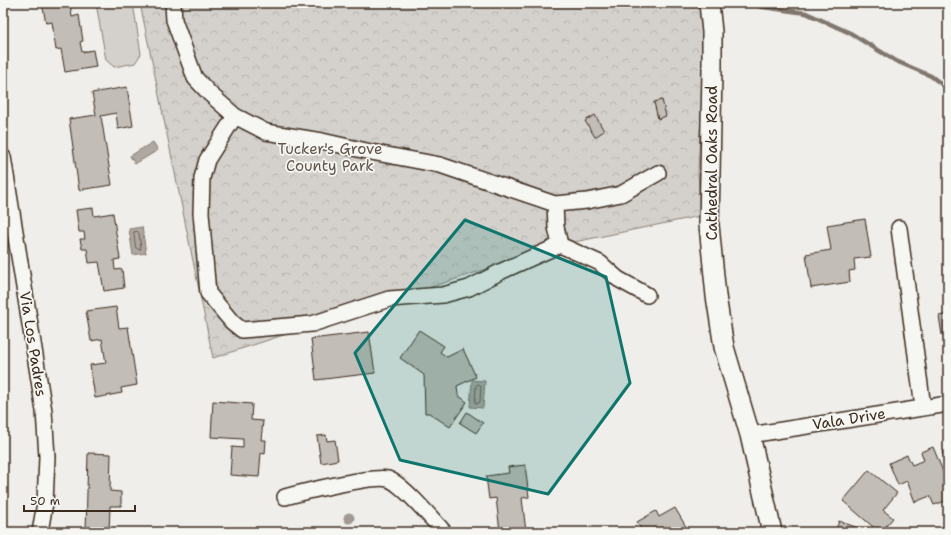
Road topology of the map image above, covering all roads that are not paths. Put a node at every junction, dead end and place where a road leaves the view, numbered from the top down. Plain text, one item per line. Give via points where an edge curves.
1 (173, 3) edge
2 (709, 3) edge
3 (235, 116) junction
4 (3, 157) edge
5 (658, 173) dead end
6 (555, 204) junction
7 (899, 228) dead end
8 (560, 245) junction
9 (647, 295) dead end
10 (948, 404) edge
11 (924, 407) junction
12 (750, 435) junction
13 (285, 497) dead end
14 (40, 532) edge
15 (444, 532) edge
16 (772, 532) edge

1 - 3 street via 174,20 195,78
2 - 12 main road, Cathedral Oaks Road via 712,32 709,225 724,347
3 - 6 street via 266,132 440,165
3 - 8 street via 207,160 202,178 201,212 208,293 242,330 312,324 389,299 443,295 469,288
4 - 14 street, Via Los Padres via 44,411 47,457 45,504
5 - 6 street via 620,194
6 - 8 street
7 - 11 street
8 - 9 street via 600,263 618,279
10 - 11 street, Vala Drive
11 - 12 street, Vala Drive
12 - 16 main road, Cathedral Oaks Road
13 - 15 street via 363,480 389,480 400,486

